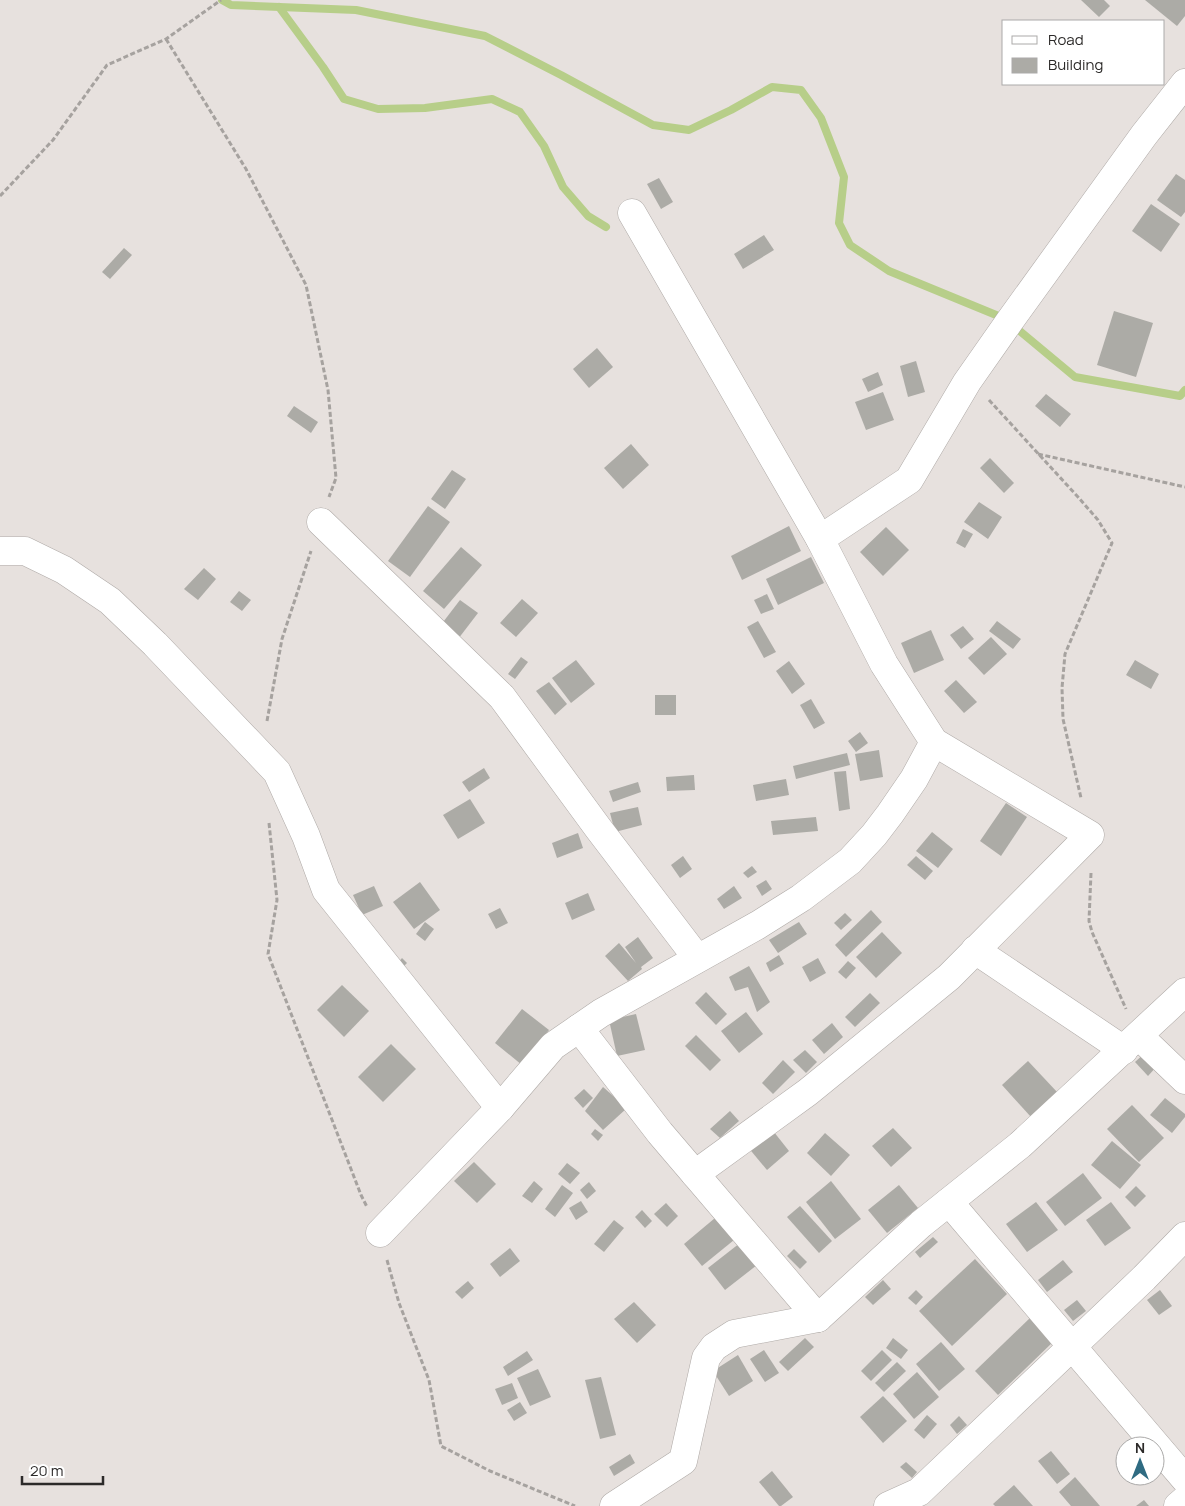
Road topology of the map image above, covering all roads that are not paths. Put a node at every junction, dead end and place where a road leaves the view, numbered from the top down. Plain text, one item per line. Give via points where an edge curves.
1 (1185, 83) edge
2 (632, 213) dead end
3 (321, 522) road end
4 (820, 540) junction
5 (0, 551) edge
6 (934, 742) junction
7 (976, 950) junction
8 (697, 958) junction
9 (1185, 992) edge
10 (579, 1028) junction
11 (1131, 1043) junction
12 (1185, 1080) edge
13 (500, 1108) junction
14 (695, 1174) junction
15 (949, 1202) junction
16 (380, 1233) road end
17 (1185, 1236) edge
18 (818, 1318) junction
19 (1072, 1346) junction
20 (1185, 1479) edge
21 (1185, 1500) edge
22 (614, 1506) edge
23 (888, 1506) edge
24 (1178, 1506) edge

1 - 4 street via 967,382 909,480
2 - 4 street
3 - 8 street via 502,697
4 - 6 street via 884,664
5 - 13 street via 25,551 64,570 110,601 261,754 277,772 326,890
6 - 7 street via 1090,835
6 - 8 street via 890,814 850,861 801,898
7 - 11 street
7 - 14 street via 808,1092
8 - 10 street
9 - 11 street
10 - 13 street via 553,1046
10 - 14 street
11 - 12 street
11 - 15 street via 1020,1145
13 - 16 street
14 - 18 street
15 - 18 street
15 - 19 street
17 - 19 street
18 - 22 street via 734,1334 714,1347 706,1358 683,1461
19 - 20 street
19 - 23 street via 919,1492
21 - 24 street

